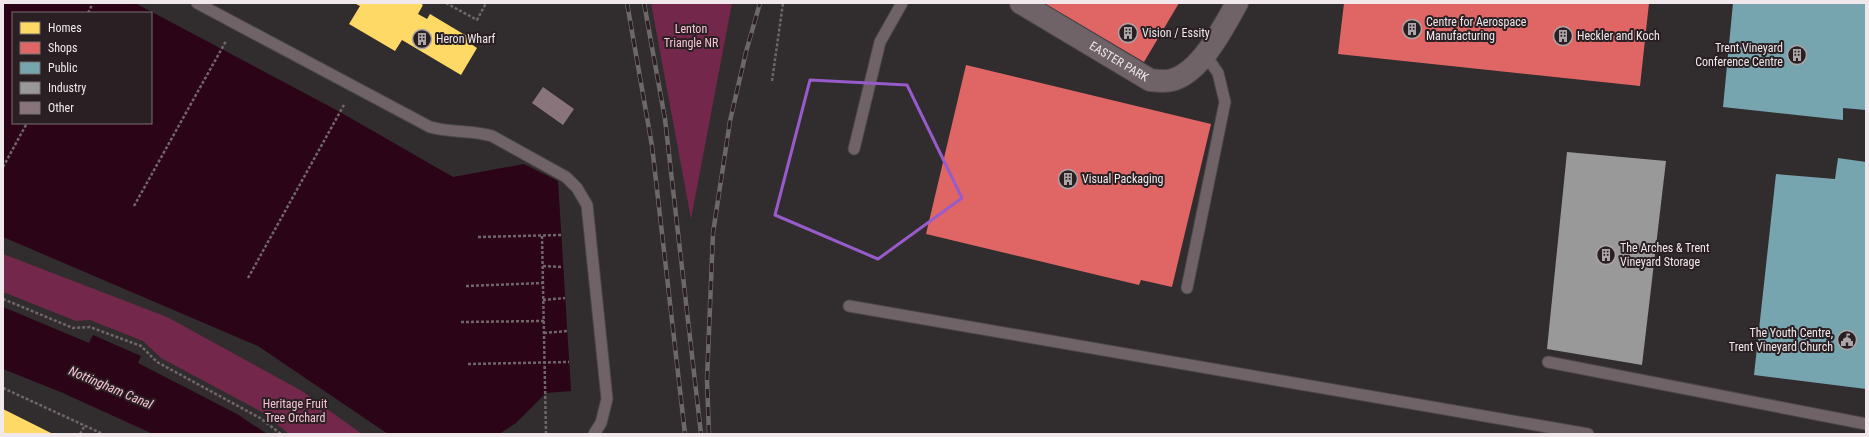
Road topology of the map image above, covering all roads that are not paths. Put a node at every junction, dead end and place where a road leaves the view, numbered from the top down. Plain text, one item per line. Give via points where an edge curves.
1 (196, 3) edge
2 (902, 3) edge
3 (1021, 3) edge
4 (1237, 3) edge
5 (1204, 54) junction
6 (854, 149) dead end
7 (1188, 288) dead end
8 (849, 306) dead end
9 (1548, 362) dead end
10 (1866, 424) edge
11 (594, 434) edge
12 (1588, 434) edge

1 - 11 lane via 430,127 444,131 480,132 492,136 566,177 577,188 587,205 607,399 601,423
2 - 6 lane via 880,42
3 - 5 street, EASTER PARK via 1150,80 1165,82 1185,75
4 - 5 street, EASTER PARK via 1213,44
5 - 7 lane via 1218,73 1225,102
8 - 12 lane
9 - 10 lane

